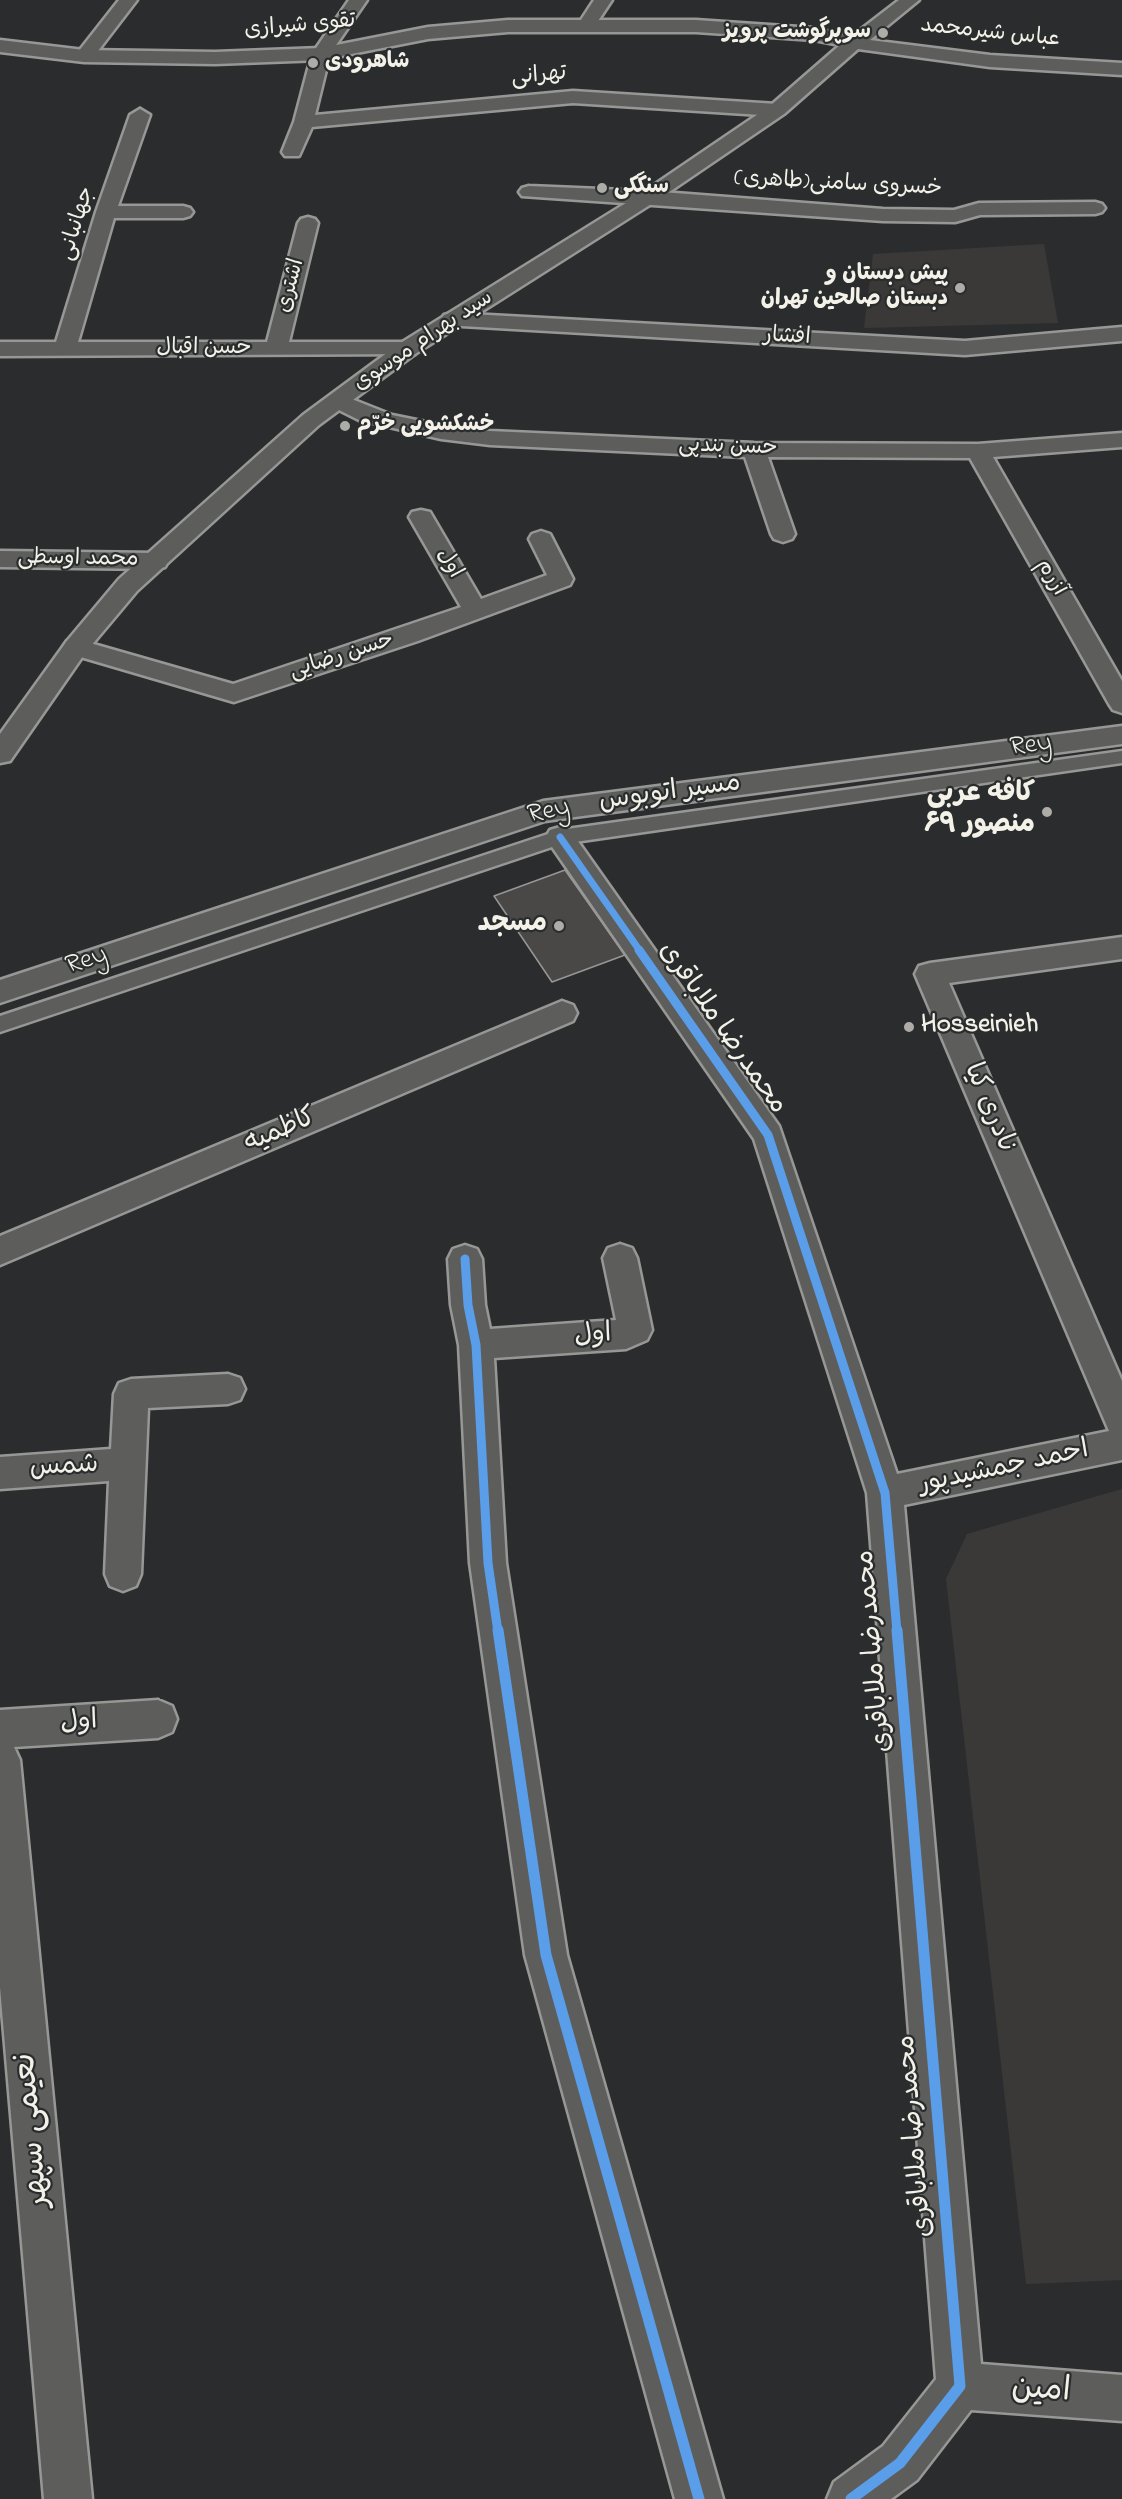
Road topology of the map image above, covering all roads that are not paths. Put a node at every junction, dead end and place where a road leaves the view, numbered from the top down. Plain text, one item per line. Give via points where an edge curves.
1 (128, 0) edge
2 (358, 0) edge
3 (603, 0) edge
4 (910, 0) edge
5 (586, 26) junction
6 (854, 43) junction
7 (0, 46) edge
8 (321, 54) junction
9 (84, 56) junction
10 (1122, 69) edge
11 (777, 110) junction
12 (140, 115) dead end
13 (304, 122) junction
14 (292, 152) dead end
15 (529, 192) dead end
16 (649, 197) junction
17 (1095, 208) dead end
18 (106, 212) junction
19 (183, 212) dead end
20 (308, 223) dead end
21 (452, 320) junction
22 (1122, 334) edge
23 (0, 349) edge
24 (65, 349) junction
25 (276, 349) junction
26 (407, 349) junction
27 (339, 401) junction
28 (1122, 440) edge
29 (754, 450) junction
30 (978, 451) junction
31 (421, 517) dead end
32 (783, 534) dead end
33 (541, 539) dead end
34 (0, 559) edge
35 (156, 561) junction
36 (475, 610) junction
37 (76, 648) junction
38 (1122, 704) edge
39 (1122, 735) edge
40 (0, 754) edge
41 (1122, 757) edge
42 (560, 837) junction
43 (1122, 948) edge
44 (0, 992) edge
45 (562, 1013) dead end
46 (0, 1024) edge
47 (0, 1251) edge
48 (620, 1258) dead end
49 (465, 1259) dead end
50 (476, 1345) junction
51 (228, 1389) dead end
52 (1122, 1421) edge
53 (1122, 1444) edge
54 (128, 1464) junction
55 (0, 1473) edge
56 (885, 1493) junction
57 (123, 1574) dead end
58 (158, 1719) dead end
59 (0, 1729) edge
60 (0, 1760) edge
61 (960, 2386) junction
62 (1122, 2398) edge
63 (68, 2499) edge
64 (699, 2499) edge
65 (851, 2499) edge

1 - 9 street
2 - 8 street
3 - 5 street
4 - 6 street, سید بهرام موسوی
5 - 6 street, تقوی شیرازی via 762,29
5 - 8 street, تقوی شیرازی via 508,26 428,33
6 - 10 street, عباس شیرمحمد via 990,61
6 - 11 street, سید بهرام موسوی
7 - 9 street, تقوی شیرازی
8 - 9 street, تقوی شیرازی via 215,58
8 - 13 street
11 - 13 street, تهرانی via 573,97
11 - 16 street, سید بهرام موسوی
12 - 18 street, جهانبانی
13 - 14 street
15 - 16 street, خسروی سامنی(طاهری)
16 - 17 street, خسروی سامنی(طاهری) via 895,215 955,216 979,209
16 - 21 street, سید بهرام موسوی
18 - 19 street
18 - 24 street, جهانبانی
20 - 25 street, اشتری
21 - 22 street, افشار via 965,348
21 - 26 street, سید بهرام موسوی
23 - 24 street, حسن اقبال
24 - 25 street, حسن اقبال
25 - 26 street, حسن اقبال
26 - 27 street, سید بهرام موسوی
27 - 29 street, حسن بندپی via 367,415 441,432 490,438
27 - 35 street, سید بهرام موسوی via 311,420
28 - 30 street, حسن بندپی
29 - 30 street, حسن بندپی
29 - 32 street
30 - 38 street, آزرم
31 - 36 street, اول
33 - 36 street, حسن رضایی via 561,579
34 - 35 street, محمد اوسطی
35 - 37 street, سید بهرام موسوی via 129,585
36 - 37 street, حسن رضایی via 234,693
37 - 40 street, سید بهرام موسوی
39 - 44 street, Rey via 543,811
41 - 42 lane, مسیر اتوبوس
42 - 46 lane, مسیر اتوبوس
42 - 56 street, محمدرضا ملاباقری via 768,1135
43 - 52 street, نادری کیا via 930,974
45 - 47 street, کاظمیه
48 - 50 street, اول via 635,1330 626,1334
49 - 50 street
50 - 64 street via 488,1563 546,1956
51 - 54 street via 131,1394
53 - 56 street, احمد جمشیدپور
54 - 55 street, شمس
54 - 57 street
56 - 61 street, محمدرضا ملاباقری
58 - 59 street, اول
60 - 63 street, نعیمی سپهر
61 - 62 street, امین
61 - 65 street via 900,2463

